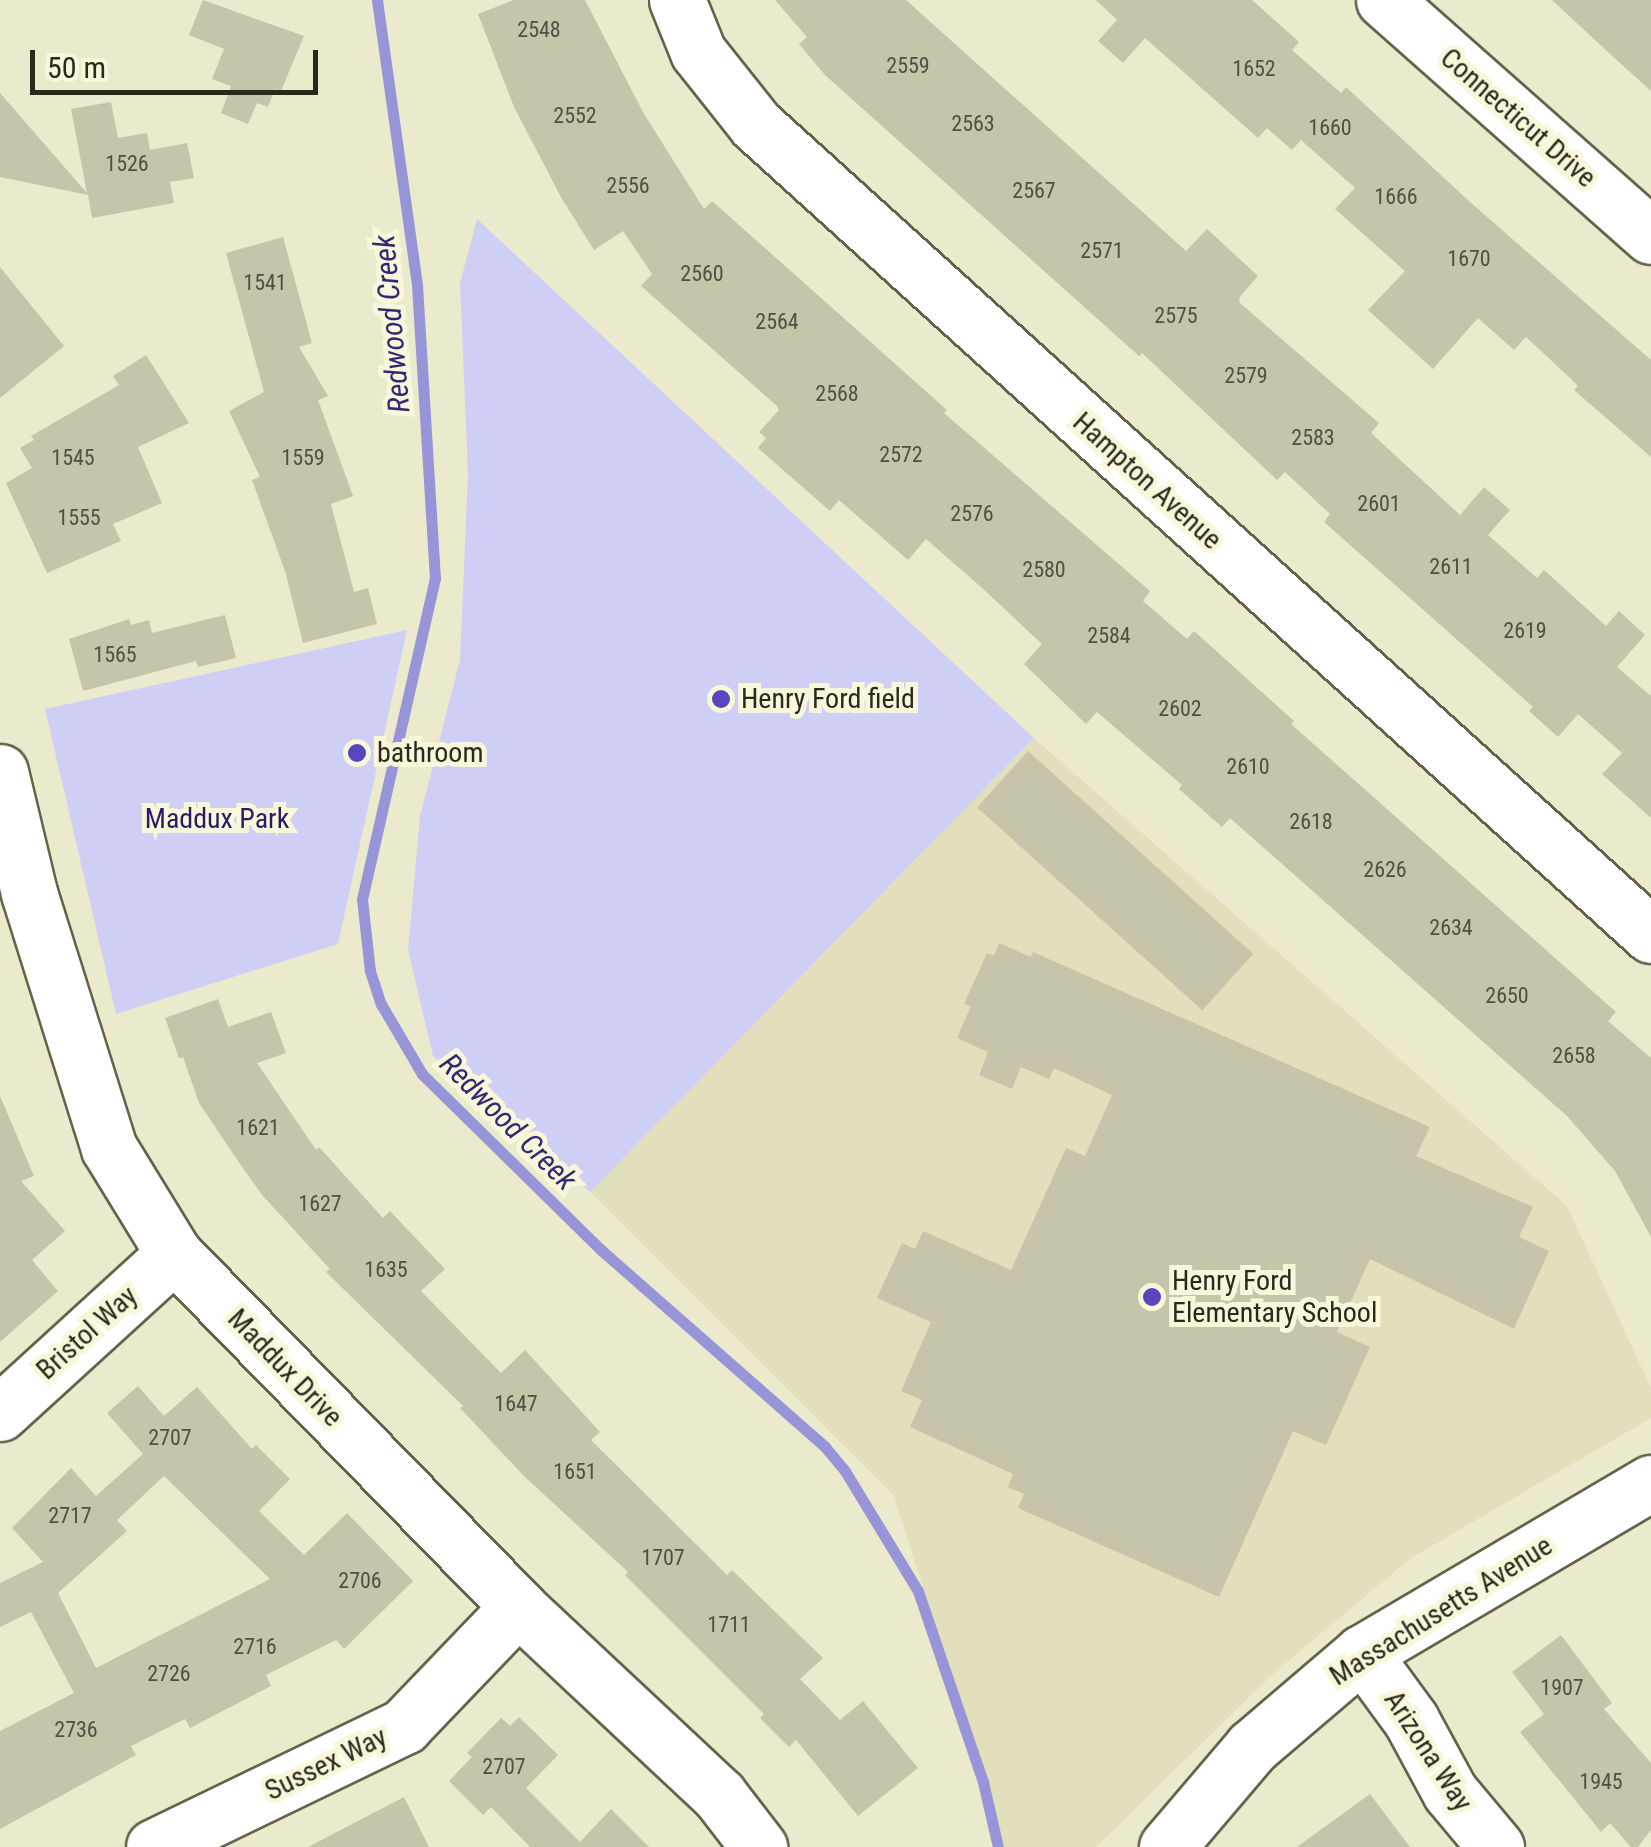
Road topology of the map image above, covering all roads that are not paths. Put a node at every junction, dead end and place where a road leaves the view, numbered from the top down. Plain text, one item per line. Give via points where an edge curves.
1 (677, 0) edge
2 (1384, 0) edge
3 (1651, 236) edge
4 (0, 772) edge
5 (14, 897) edge
6 (1651, 936) edge
7 (174, 1254) junction
8 (0, 1413) edge
9 (1651, 1484) edge
10 (518, 1607) junction
11 (1362, 1653) junction
12 (154, 1847) edge
13 (760, 1847) edge
14 (1167, 1847) edge
15 (1496, 1847) edge

1 - 6 street, Hampton Avenue via 698,52 756,125
2 - 3 street, Connecticut Drive
4 - 5 street, Maddux Drive
5 - 7 street, Maddux Drive via 109,1148
7 - 8 street, Bristol Way
7 - 10 street, Maddux Drive
9 - 11 street, Massachusetts Avenue
10 - 12 street, Sussex Way via 404,1726
10 - 13 street, Maddux Drive via 719,1795
11 - 14 street, Massachusetts Avenue via 1252,1747
11 - 15 street, Arizona Way via 1411,1720 1450,1792

